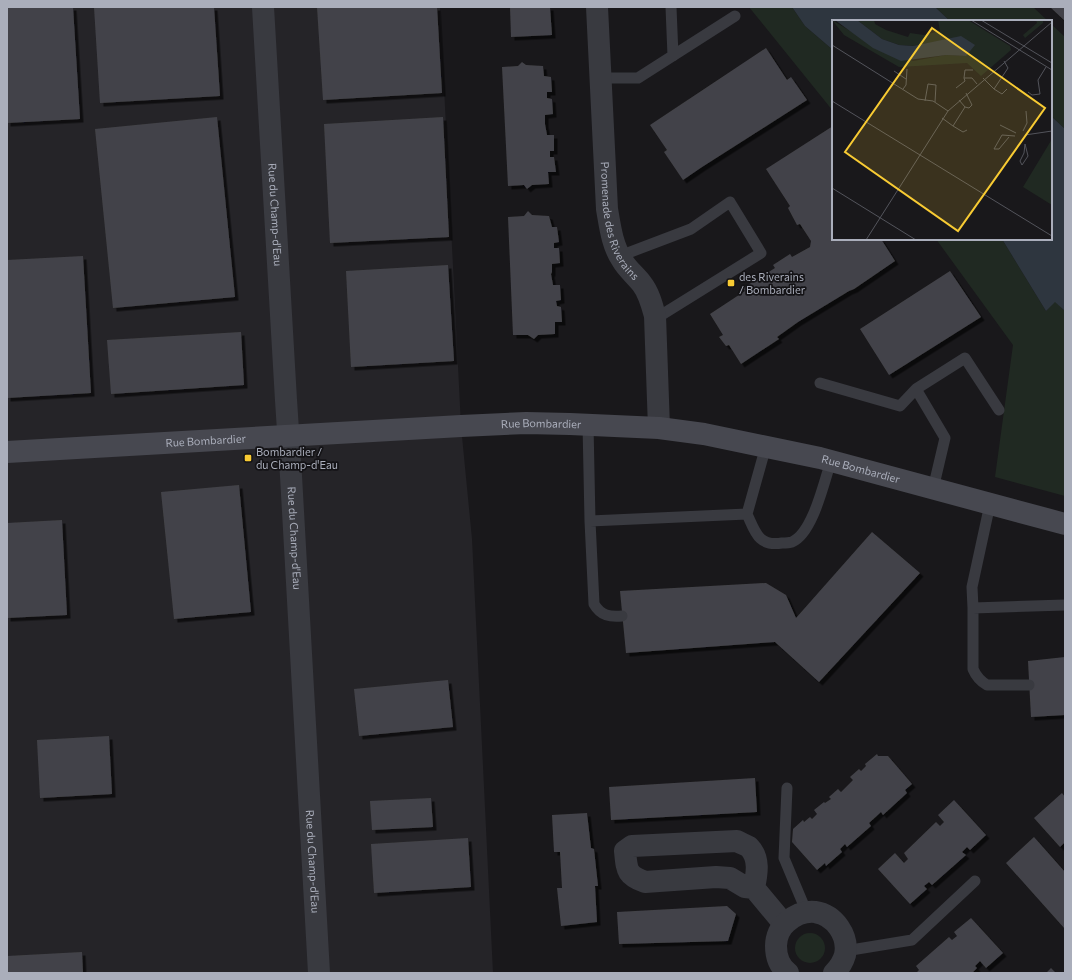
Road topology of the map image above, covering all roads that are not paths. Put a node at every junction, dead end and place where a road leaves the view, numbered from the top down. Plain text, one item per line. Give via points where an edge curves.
1 (263, 7) edge
2 (597, 7) edge
3 (671, 7) edge
4 (735, 16) dead end
5 (673, 56) junction
6 (600, 78) junction
7 (620, 256) junction
8 (655, 319) junction
9 (820, 383) dead end
10 (916, 389) junction
11 (999, 410) dead end
12 (588, 424) junction
13 (658, 428) junction
14 (288, 436) junction
15 (766, 446) junction
16 (7, 452) edge
17 (831, 461) junction
18 (933, 489) junction
19 (990, 504) junction
20 (747, 514) junction
21 (590, 521) junction
22 (1065, 524) edge
23 (1065, 605) edge
24 (973, 608) junction
25 (622, 616) dead end
26 (1029, 685) dead end
27 (787, 788) dead end
28 (975, 881) dead end
29 (754, 888) junction
30 (807, 913) junction
31 (784, 924) junction
32 (845, 951) junction
33 (319, 973) edge
34 (788, 973) edge
35 (834, 973) edge

1 - 14 street, Rue du Champ-d'Eau
2 - 6 street, Promenade des Riverains
3 - 5 lane
4 - 5 lane
5 - 6 lane via 638,78
6 - 7 street, Promenade des Riverains via 607,209 615,247
7 - 8 street, Promenade des Riverains via 643,285
7 - 8 lane via 691,229 730,202 761,254
8 - 13 street, Promenade des Riverains
9 - 10 lane via 900,406
10 - 11 lane via 965,358
10 - 18 lane via 945,438
12 - 13 street, Rue Bombardier
12 - 14 street, Rue Bombardier via 512,424
12 - 21 lane
13 - 15 street, Rue Bombardier
14 - 16 street, Rue Bombardier
14 - 33 street, Rue du Champ-d'Eau
15 - 17 street, Rue Bombardier
15 - 20 lane
17 - 18 street, Rue Bombardier
17 - 20 lane via 814,515 802,534 792,542 778,544 763,541
18 - 19 street, Rue Bombardier
19 - 22 street, Rue Bombardier
19 - 24 lane via 972,587
20 - 21 lane
21 - 25 lane via 594,604 604,614
23 - 24 lane
24 - 26 lane via 973,669 977,678 987,685
27 - 30 lane via 784,858
28 - 32 lane via 912,940
29 - 29 street via 757,874 756,858 748,847 737,841 632,846 625,851 627,869 634,878 645,882 716,877 730,878 745,887
29 - 31 street
30 - 31 street via 793,917
30 - 32 street via 815,912 836,923 846,943
31 - 34 street via 776,943 776,953 779,963
32 - 35 street via 841,966

